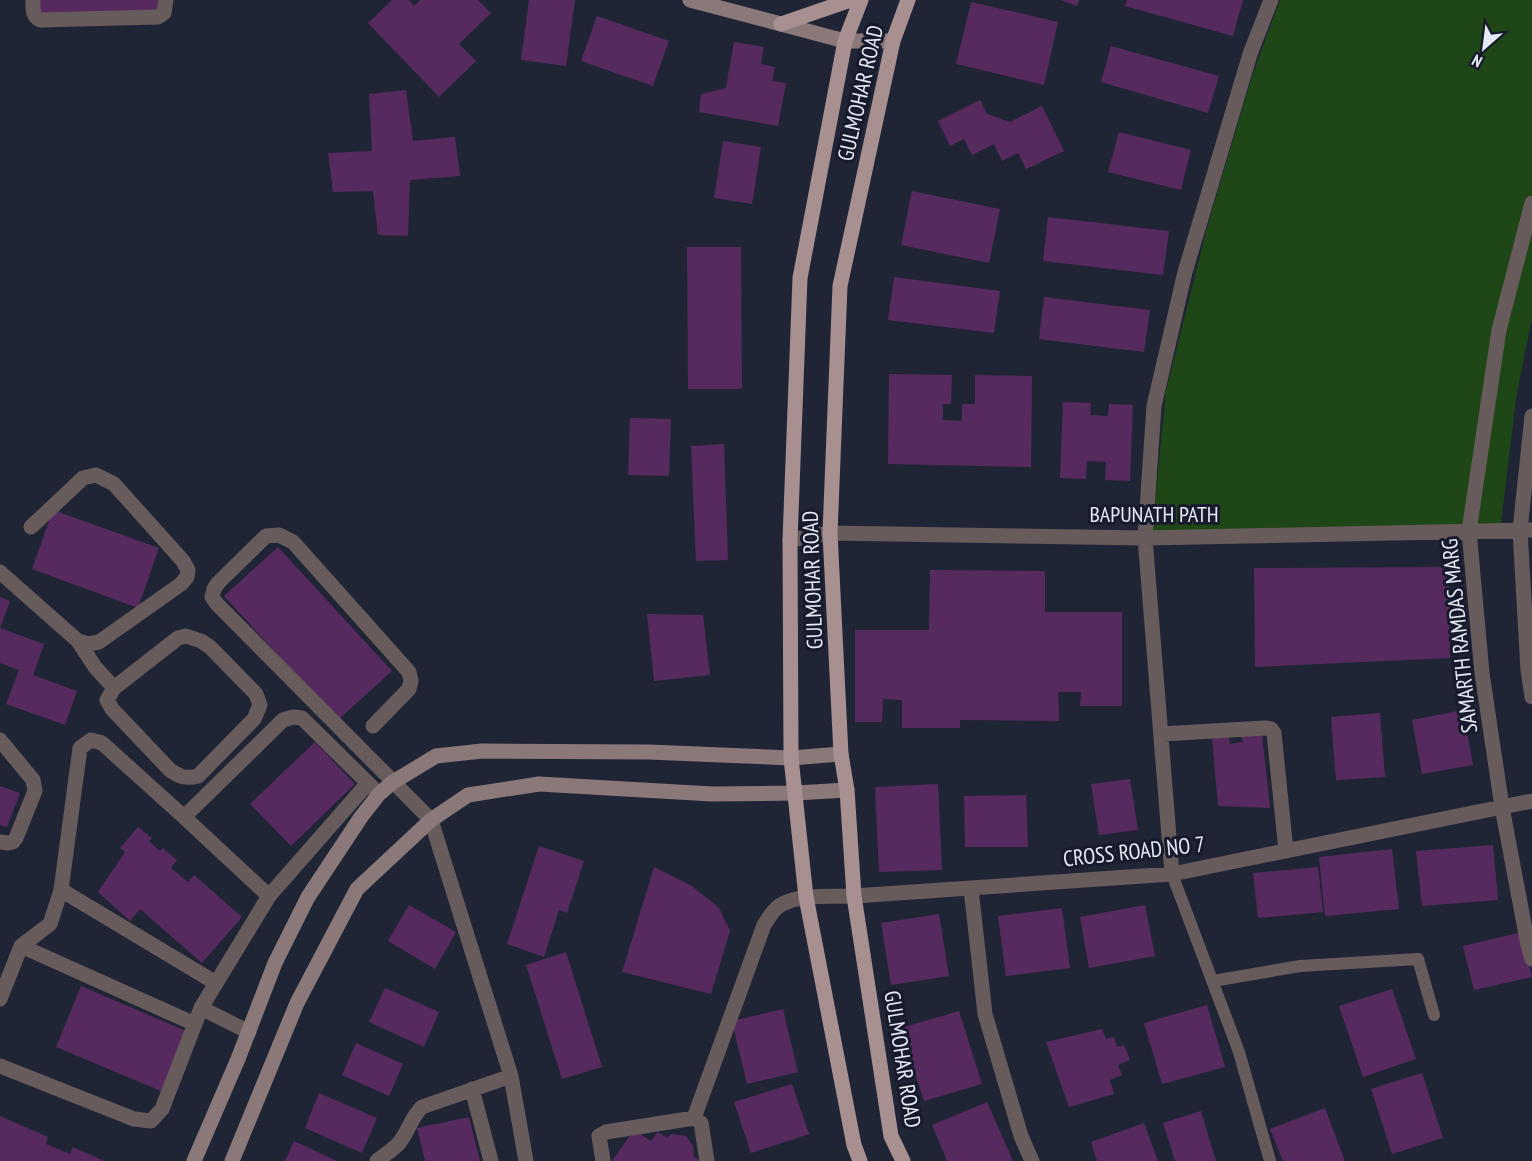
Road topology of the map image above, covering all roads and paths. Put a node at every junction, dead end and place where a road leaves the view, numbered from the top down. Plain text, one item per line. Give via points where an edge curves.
1 (33, 0) edge
2 (166, 0) edge
3 (690, 0) edge
4 (851, 0) edge
5 (861, 0) edge
6 (908, 0) edge
7 (1271, 0) edge
8 (781, 24) junction
9 (845, 41) junction
10 (894, 41) junction
11 (1532, 203) edge
12 (1532, 416) edge
13 (31, 526) dead end
14 (1526, 530) edge
15 (1469, 531) junction
16 (830, 533) junction
17 (1145, 538) junction
18 (790, 540) junction
19 (0, 572) edge
20 (78, 641) junction
21 (114, 688) junction
22 (1532, 697) edge
23 (373, 726) dead end
24 (1161, 734) junction
25 (0, 740) edge
26 (841, 754) junction
27 (791, 758) junction
28 (393, 782) junction
29 (368, 783) junction
30 (847, 790) junction
31 (796, 793) junction
32 (380, 795) junction
33 (1532, 801) edge
34 (1502, 807) junction
35 (184, 817) junction
36 (431, 820) junction
37 (0, 842) edge
38 (1286, 851) junction
39 (1172, 874) junction
40 (971, 889) junction
41 (62, 890) junction
42 (269, 896) junction
43 (854, 896) junction
44 (806, 897) junction
45 (21, 946) junction
46 (1532, 959) edge
47 (1213, 981) junction
48 (216, 982) junction
49 (0, 999) edge
50 (201, 1008) junction
51 (1434, 1015) dead end
52 (195, 1024) junction
53 (249, 1032) junction
54 (0, 1066) edge
55 (511, 1076) junction
56 (472, 1089) junction
57 (694, 1118) junction
58 (194, 1161) edge
59 (232, 1161) edge
60 (377, 1161) edge
61 (491, 1161) edge
62 (526, 1161) edge
63 (603, 1161) edge
64 (707, 1161) edge
65 (860, 1161) edge
66 (903, 1161) edge
67 (1032, 1161) edge
68 (1270, 1161) edge

1 - 2 street via 33,13 40,20 158,17 164,13
3 - 8 street
4 - 8 main road
5 - 9 main road, GULMOHAR ROAD
6 - 10 main road, GULMOHAR ROAD
7 - 17 street via 1250,54 1185,272 1154,406
8 - 9 street
9 - 10 street
9 - 18 main road, GULMOHAR ROAD via 800,278
10 - 16 main road, GULMOHAR ROAD via 840,286
11 - 15 street, SAMARTH RAMDAS MARG via 1498,330
12 - 14 street
13 - 20 street via 83,478 96,475 114,484 188,570 181,584 99,642
14 - 15 street, BAPUNATH PATH
14 - 22 street via 1528,670
15 - 17 street, BAPUNATH PATH
15 - 34 street, SAMARTH RAMDAS MARG via 1482,673
16 - 17 street, BAPUNATH PATH
16 - 18 street, BAPUNATH PATH
16 - 26 main road, GULMOHAR ROAD
17 - 24 street
18 - 27 main road, GULMOHAR ROAD
19 - 20 street
20 - 21 street
21 - 21 street via 178,638 186,636 210,647 256,694 260,705 254,719 198,776 184,778 170,770 108,705
23 - 28 street via 409,688 409,672 293,542 279,535 266,536 218,583 212,597
24 - 38 street via 1271,729
24 - 39 street
25 - 37 street via 35,786 16,838 13,842
26 - 27 street
26 - 30 main road, GULMOHAR ROAD
27 - 28 street via 482,751 436,756
27 - 31 main road, GULMOHAR ROAD
28 - 32 street
28 - 36 street
29 - 32 street
29 - 35 street via 302,718 293,717 283,720
29 - 42 street
30 - 31 street
30 - 43 main road, GULMOHAR ROAD
31 - 36 street via 712,794 539,784 468,795
31 - 44 main road, GULMOHAR ROAD
32 - 53 street via 308,897 275,963
33 - 34 street, CROSS ROAD NO 7
34 - 38 street, CROSS ROAD NO 7
34 - 46 street, SAMARTH RAMDAS MARG
35 - 41 street via 102,743 91,740 80,748
35 - 42 street
36 - 55 street
36 - 59 street via 357,889 297,1003
38 - 39 street, CROSS ROAD NO 7
39 - 40 street, CROSS ROAD NO 7
39 - 47 lane
40 - 43 street, CROSS ROAD NO 7
40 - 67 street via 985,1014
41 - 45 street via 50,924
41 - 48 street
42 - 48 street
43 - 44 street, CROSS ROAD NO 7
43 - 66 main road, GULMOHAR ROAD via 891,1136
44 - 57 street, CROSS ROAD NO 7 via 780,905 764,925
44 - 65 main road, GULMOHAR ROAD
45 - 49 street
45 - 52 street
47 - 51 lane via 1300,966 1418,959
47 - 68 lane via 1239,1052
48 - 50 street
50 - 52 street
50 - 53 street
52 - 54 street via 162,1109 151,1120 134,1119
53 - 58 street
55 - 56 street
55 - 62 street
56 - 60 street via 422,1107 413,1114 399,1143
56 - 61 street
57 - 63 street via 606,1132 599,1136
57 - 64 street via 701,1123

